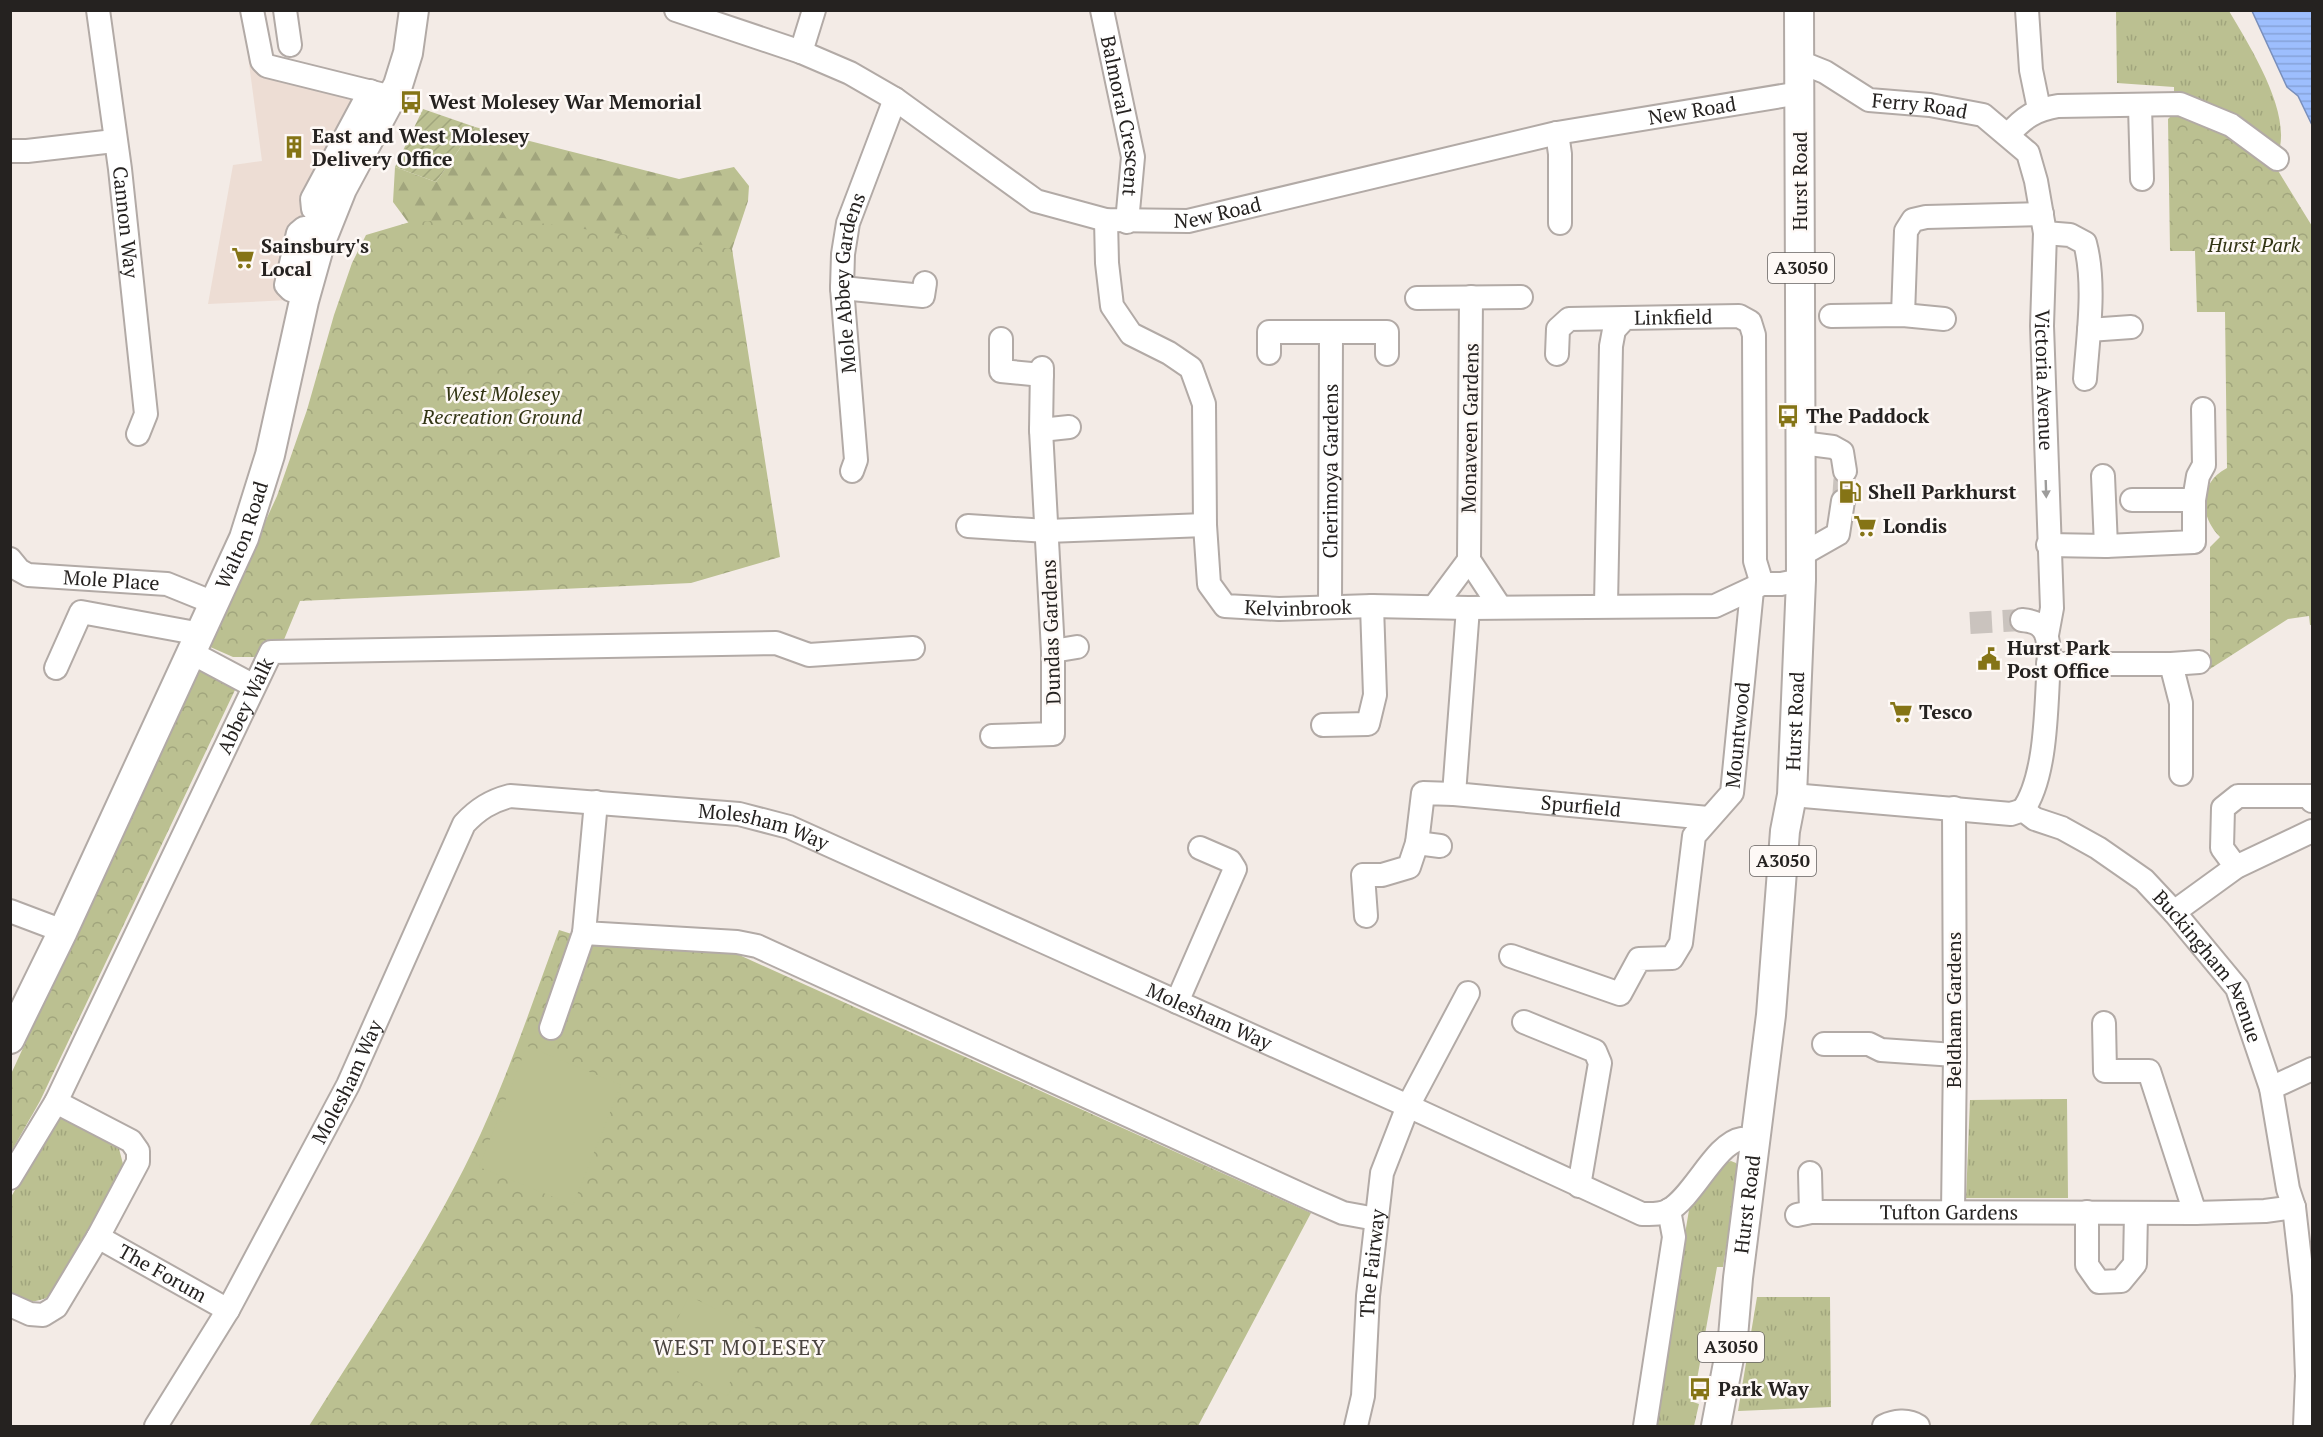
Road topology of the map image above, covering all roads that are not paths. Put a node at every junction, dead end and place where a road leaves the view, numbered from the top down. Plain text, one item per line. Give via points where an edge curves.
1 (98, 10) edge
2 (252, 10) edge
3 (285, 10) edge
4 (414, 10) edge
5 (676, 10) edge
6 (814, 10) edge
7 (1102, 10) edge
8 (1799, 10) edge
9 (2027, 10) edge
10 (290, 45) dead end
11 (801, 52) junction
12 (1800, 62) junction
13 (1800, 93) junction
14 (381, 94) junction
15 (895, 99) junction
16 (2140, 106) junction
17 (2039, 109) junction
18 (1557, 134) junction
19 (2008, 135) junction
20 (114, 141) junction
21 (10, 151) edge
22 (2277, 159) dead end
23 (2142, 179) dead end
24 (1116, 221) junction
25 (1560, 224) dead end
26 (2043, 224) junction
27 (925, 283) dead end
28 (842, 288) junction
29 (1471, 297) junction
30 (1521, 297) dead end
31 (1417, 298) dead end
32 (1903, 315) junction
33 (1831, 316) dead end
34 (1625, 318) junction
35 (1944, 319) dead end
36 (2131, 327) dead end
37 (2089, 330) junction
38 (1331, 333) junction
39 (1001, 339) dead end
40 (1269, 353) dead end
41 (1387, 354) dead end
42 (1557, 354) dead end
43 (2085, 379) dead end
44 (2203, 409) dead end
45 (1069, 427) dead end
46 (1041, 430) junction
47 (138, 434) dead end
48 (1802, 443) junction
49 (852, 471) dead end
50 (1845, 471) tunnel mouth
51 (2103, 476) dead end
52 (2132, 500) dead end
53 (2194, 500) junction
54 (1844, 501) tunnel mouth
55 (1205, 525) junction
56 (968, 526) dead end
57 (1047, 531) junction
58 (2048, 545) junction
59 (2106, 546) junction
60 (11, 560) edge
61 (1469, 560) junction
62 (1801, 568) junction
63 (1757, 587) junction
64 (214, 603) junction
65 (1606, 605) junction
66 (1372, 606) junction
67 (1330, 607) junction
68 (1434, 607) junction
69 (1500, 607) junction
70 (1468, 608) junction
71 (197, 644) junction
72 (1077, 647) dead end
73 (913, 648) dead end
74 (1053, 651) junction
75 (2199, 662) dead end
76 (2048, 664) junction
77 (2171, 664) junction
78 (56, 668) dead end
79 (254, 686) junction
80 (1323, 725) dead end
81 (992, 736) dead end
82 (2181, 774) dead end
83 (1454, 794) junction
84 (1792, 795) junction
85 (2312, 797) edge
86 (596, 802) junction
87 (1954, 808) junction
88 (2022, 810) junction
89 (1708, 818) junction
90 (2313, 831) edge
91 (1417, 843) junction
92 (1440, 846) dead end
93 (1200, 848) dead end
94 (2236, 867) junction
95 (10, 911) edge
96 (2174, 912) junction
97 (1366, 916) dead end
98 (63, 932) junction
99 (584, 933) junction
100 (1511, 956) dead end
101 (1468, 993) dead end
102 (1177, 1002) junction
103 (1524, 1022) dead end
104 (2104, 1023) dead end
105 (551, 1028) dead end
106 (10, 1039) edge
107 (1824, 1044) dead end
108 (1955, 1055) junction
109 (2313, 1069) edge
110 (2271, 1088) junction
111 (56, 1102) junction
112 (1408, 1106) junction
113 (1755, 1140) junction
114 (1810, 1173) dead end
115 (10, 1178) edge
116 (1579, 1186) junction
117 (2294, 1207) junction
118 (1669, 1210) junction
119 (1953, 1212) junction
120 (2087, 1212) junction
121 (2136, 1212) junction
122 (2195, 1213) junction
123 (1376, 1219) junction
124 (98, 1237) junction
125 (10, 1305) edge
126 (228, 1310) junction
127 (156, 1426) edge
128 (1356, 1426) edge
129 (1646, 1426) edge
130 (1716, 1426) edge
131 (1884, 1426) edge
132 (1918, 1426) edge
133 (2305, 1426) edge

1 - 20 street, Cannon Way
2 - 14 street via 262,61 267,66
3 - 10 street
4 - 14 main road, Walton Road via 408,53 398,85
5 - 11 street, New Road
6 - 11 street
7 - 24 street, Balmoral Crescent via 1133,157
8 - 12 main road, Hurst Road / A3050
9 - 17 street via 2031,70
11 - 15 street, New Road via 850,73
12 - 13 main road, Hurst Road / A3050
12 - 19 street, Ferry Road via 1825,72 1869,100 1930,105 1983,115
13 - 18 street, New Road
13 - 48 main road, Hurst Road / A3050
14 - 64 main road, Walton Road via 326,226 259,495
15 - 24 street, New Road via 1036,201
15 - 28 street, Mole Abbey Gardens via 848,223
16 - 17 street
16 - 22 street via 2180,104 2231,125
16 - 23 street
17 - 19 street via 2020,121
18 - 24 street, New Road via 1188,221
18 - 25 street
19 - 26 street, Victoria Avenue via 2028,153
20 - 21 street
20 - 47 street, Cannon Way via 146,414
24 - 55 street, Kelvinbrook via 1107,263 1112,306 1131,334 1191,368 1204,404
26 - 32 street via 1914,220 1905,231
26 - 37 street via 2085,243 2089,260
26 -> 58 street, Victoria Avenue
27 - 28 street via 923,296
28 - 49 street, Mole Abbey Gardens via 856,460
29 - 30 street
29 - 31 street
29 - 61 street, Monaveen Gardens
32 - 33 street
32 - 35 street
34 - 42 street via 1569,318 1558,329
34 - 63 street, Linkfield via 1739,316 1750,322 1754,335
34 - 65 street, Linkfield via 1614,330 1611,346
36 - 37 street
37 - 43 street
38 - 40 street via 1269,332
38 - 41 street via 1387,332
38 - 67 street, Cherimoya Gardens
39 - 46 street, Dundas Gardens via 1001,371 1042,372
44 - 53 street via 2204,465
45 - 46 street
46 - 57 street, Dundas Gardens
48 - 50 street via 1842,452
48 - 62 main road, Hurst Road / A3050
51 - 59 street
52 - 53 street
53 - 59 street via 2194,542
54 - 62 street via 1838,534
55 - 57 street, Dundas Gardens
55 - 67 street, Kelvinbrook via 1209,585 1225,606
56 - 57 street
57 - 74 street, Dundas Gardens
58 - 59 street
58 - 76 street, Victoria Avenue via 2052,608 2034,626
60 - 64 street, Mole Place via 28,575 167,584
61 - 68 street
61 - 69 street
62 - 63 street, Kelvinbrook via 1781,584
62 - 84 main road, Hurst Road / A3050
63 - 65 street, Kelvinbrook via 1715,606
63 - 89 street, Mountwood via 1732,793
64 - 71 main road, Walton Road
65 - 69 street, Kelvinbrook
66 - 67 street, Kelvinbrook
66 - 68 street, Kelvinbrook
66 - 80 street via 1376,695 1368,724
68 - 70 street, Kelvinbrook
69 - 70 street, Kelvinbrook
70 - 83 street
71 - 78 street via 81,612
71 - 79 street
71 - 98 main road, Walton Road
72 - 74 street
73 - 79 street, Abbey Walk via 809,656 776,643 271,652
74 - 81 street, Dundas Gardens via 1053,734
75 - 77 street
76 - 77 street
76 - 88 street, Victoria Avenue via 2045,733 2034,787
77 - 82 street via 2181,703
79 - 111 street, Abbey Walk
83 - 89 street, Spurfield
83 - 91 street, Spurfield via 1423,793
84 - 87 street
84 - 113 main road, Hurst Road / A3050 via 1785,831 1771,1015
85 - 94 street via 2238,796 2223,808 2222,848
86 - 99 street
86 - 102 street, Molesham Way via 740,814 789,827
86 - 126 street, Molesham Way via 510,796 492,801 464,824 348,1085
87 - 88 street via 2011,814
87 - 108 street, Beldham Gardens
88 - 96 street, Buckingham Avenue via 2098,848 2144,880
89 - 100 street, Mountwood via 1694,836 1681,943 1672,958 1639,958 1620,994
90 - 94 street
91 - 92 street
91 - 97 street, Spurfield via 1409,867 1382,875 1363,875
93 - 102 street via 1230,861 1235,869
94 - 96 street
95 - 98 street
96 - 110 street, Buckingham Avenue via 2237,988
98 - 106 main road, Walton Road
99 - 105 street
99 - 123 street via 757,946 1311,1199 1343,1213
101 - 112 street, The Fairway
102 - 112 street, Molesham Way
103 - 116 street via 1595,1052 1600,1063
104 - 122 street via 2104,1071 2149,1071
107 - 108 street via 1869,1044 1881,1050
108 - 119 street, Beldham Gardens
109 - 110 street
110 - 117 street, Buckingham Avenue
111 - 115 street, Abbey Walk
111 - 124 street, The Forum via 131,1141 138,1151 138,1162
112 - 116 street, Molesham Way
112 - 123 street, The Fairway via 1382,1173
113 - 118 street via 1740,1139 1725,1148
113 - 130 main road, Hurst Road / A3050 via 1733,1337
114 - 119 street, Tufton Gardens via 1803,1214
116 - 118 street, Molesham Way via 1642,1214
117 - 122 street, Tufton Gardens
117 - 133 street, Buckingham Avenue via 2304,1295
118 - 129 street via 1674,1237
119 - 120 street, Tufton Gardens
120 - 121 street, Tufton Gardens
120 - 121 street via 2087,1265 2099,1282 2121,1281 2136,1264
121 - 122 street, Tufton Gardens
123 - 128 street, The Fairway via 1363,1396
124 - 125 street, The Forum via 56,1307 36,1315
124 - 126 street, The Forum
126 - 127 street, Molesham Way
131 - 132 street via 1899,1421

